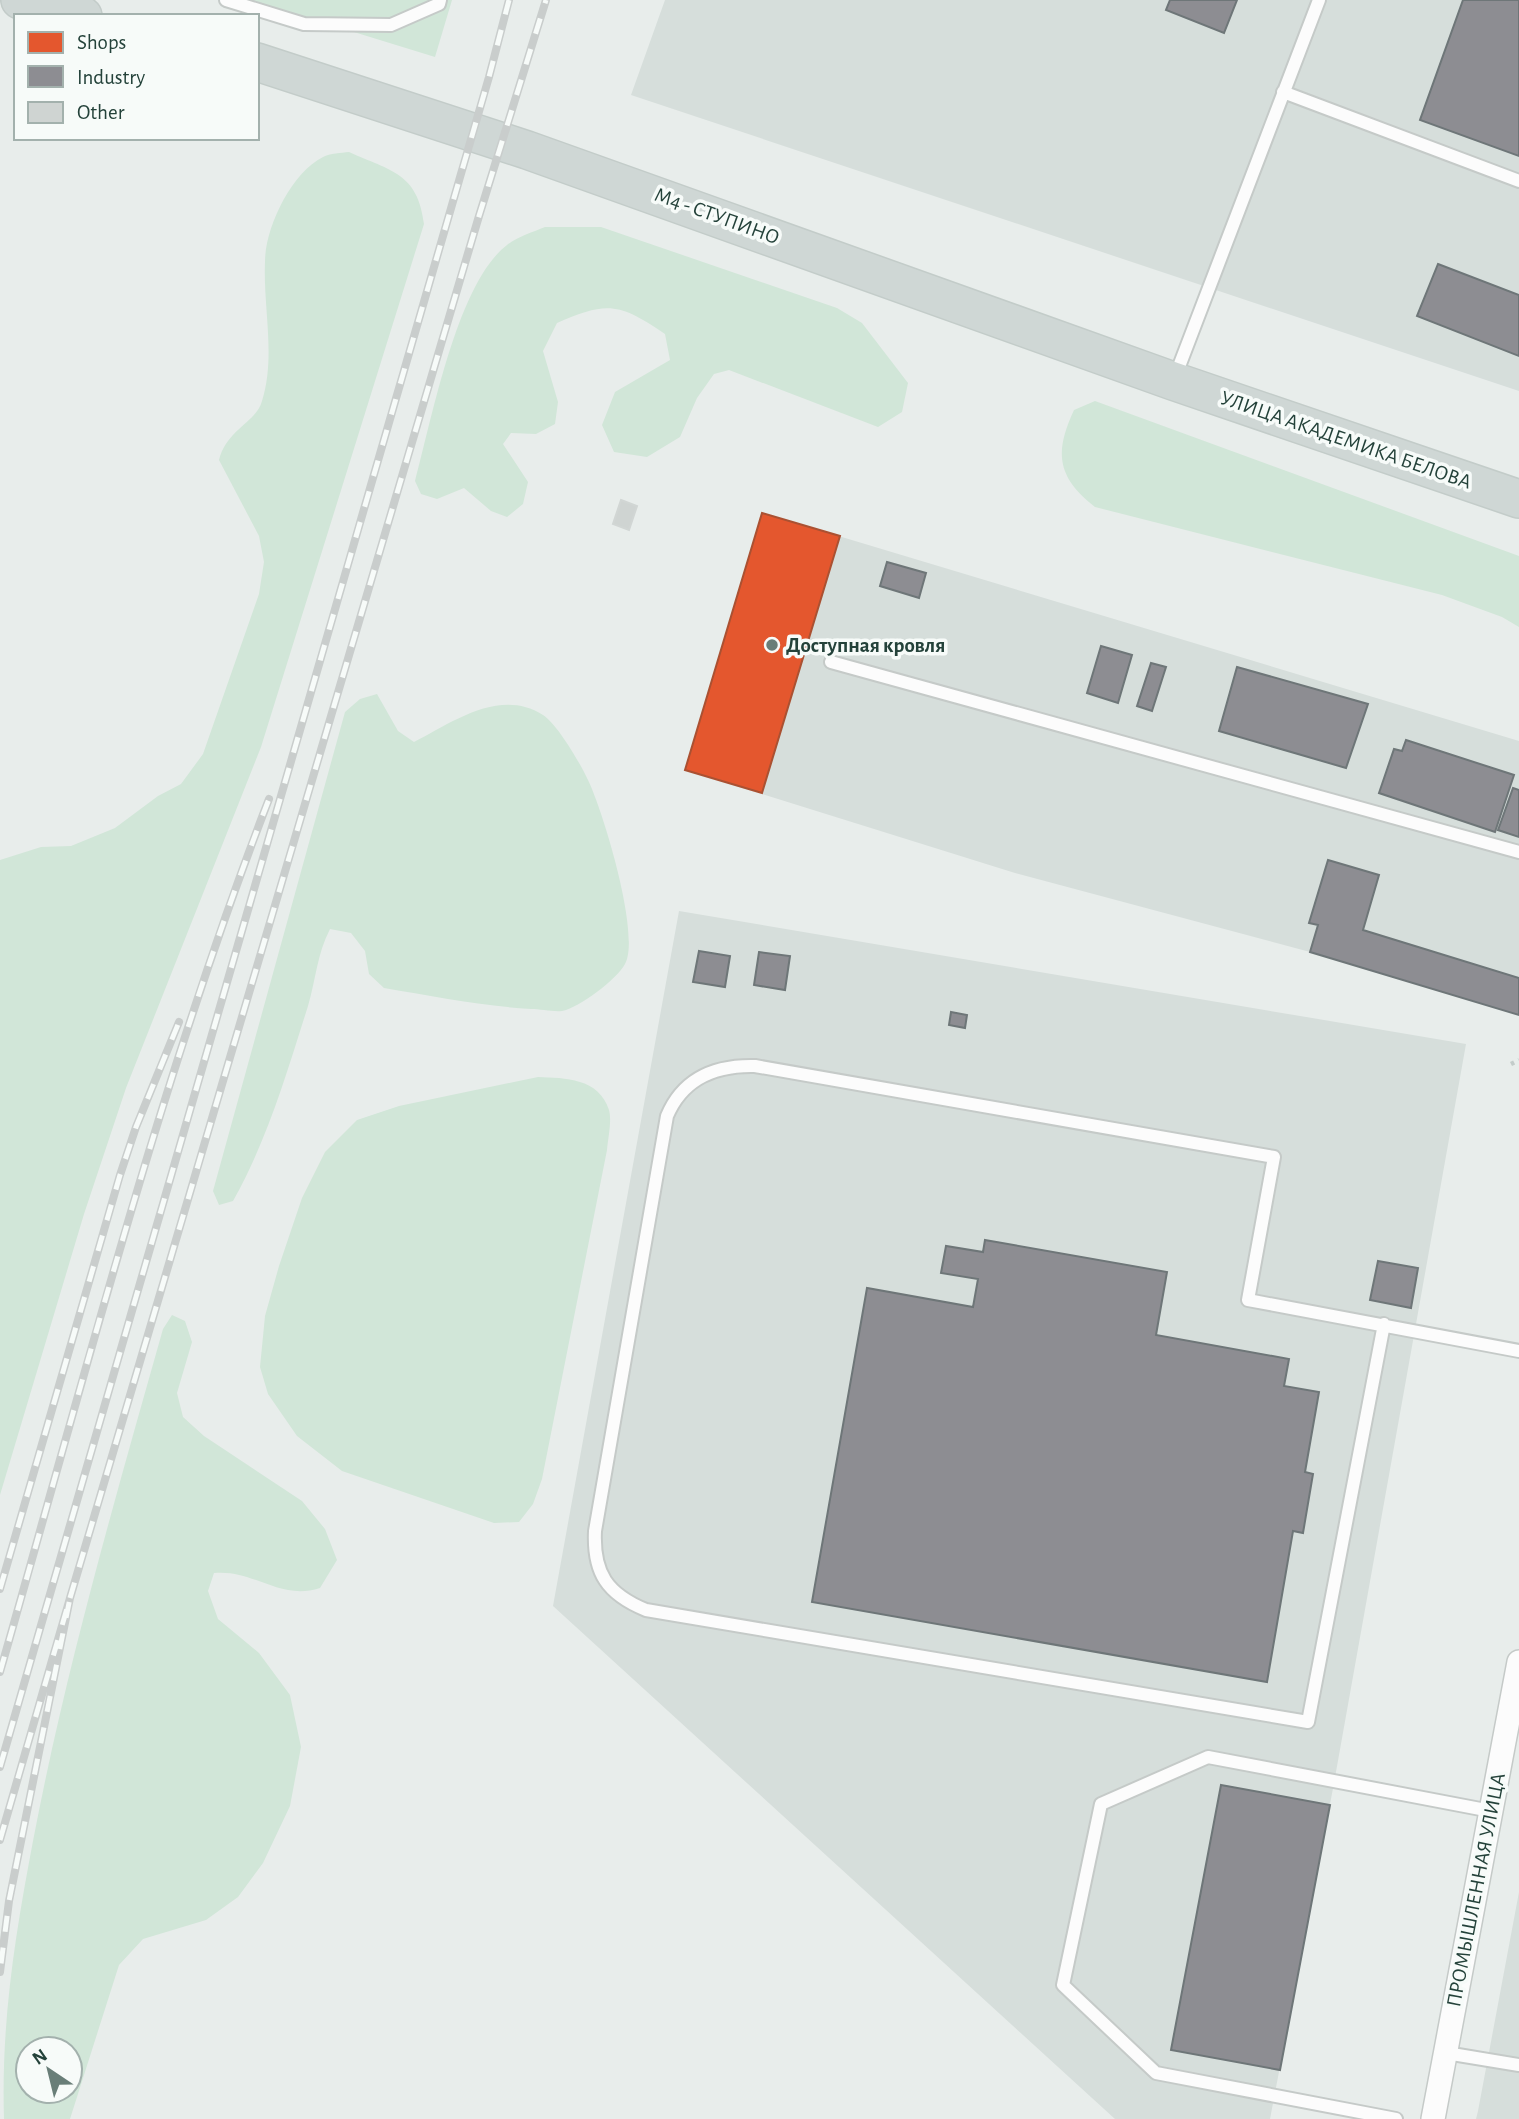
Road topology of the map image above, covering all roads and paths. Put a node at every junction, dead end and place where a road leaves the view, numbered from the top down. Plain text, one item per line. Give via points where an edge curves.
1 (20, 0) edge
2 (226, 0) edge
3 (440, 0) edge
4 (1319, 0) edge
5 (75, 14) edge
6 (259, 63) edge
7 (1283, 92) junction
8 (1519, 181) edge
9 (1174, 381) junction
10 (1519, 499) edge
11 (831, 662) dead end
12 (1519, 852) edge
13 (1519, 1060) edge
14 (1511, 1064) dead end
15 (1384, 1324) junction
16 (1519, 1351) edge
17 (1519, 1662) edge
18 (1491, 1811) junction
19 (1446, 2053) junction
20 (1519, 2065) edge
21 (1396, 2119) edge
22 (1433, 2119) edge

1 - 5 main road
2 - 3 lane via 304,24 391,25
4 - 7 lane
6 - 9 main road, М4 - СТУПИНО via 698,209
7 - 8 lane
7 - 9 lane
9 - 10 main road, УЛИЦА АКАДЕМИКА БЕЛОВА
11 - 12 lane
13 - 14 path
15 - 15 lane via 1248,1300 1274,1157 755,1066 711,1071 674,1098 667,1116 595,1531 599,1572 625,1601 646,1610 1308,1722
15 - 16 lane
17 - 18 street, ПРОМЫШЛЕННАЯ УЛИЦА
18 - 19 street, ПРОМЫШЛЕННАЯ УЛИЦА
18 - 21 lane via 1209,1757 1101,1804 1063,1985 1156,2073
19 - 20 lane
19 - 22 street, ПРОМЫШЛЕННАЯ УЛИЦА

